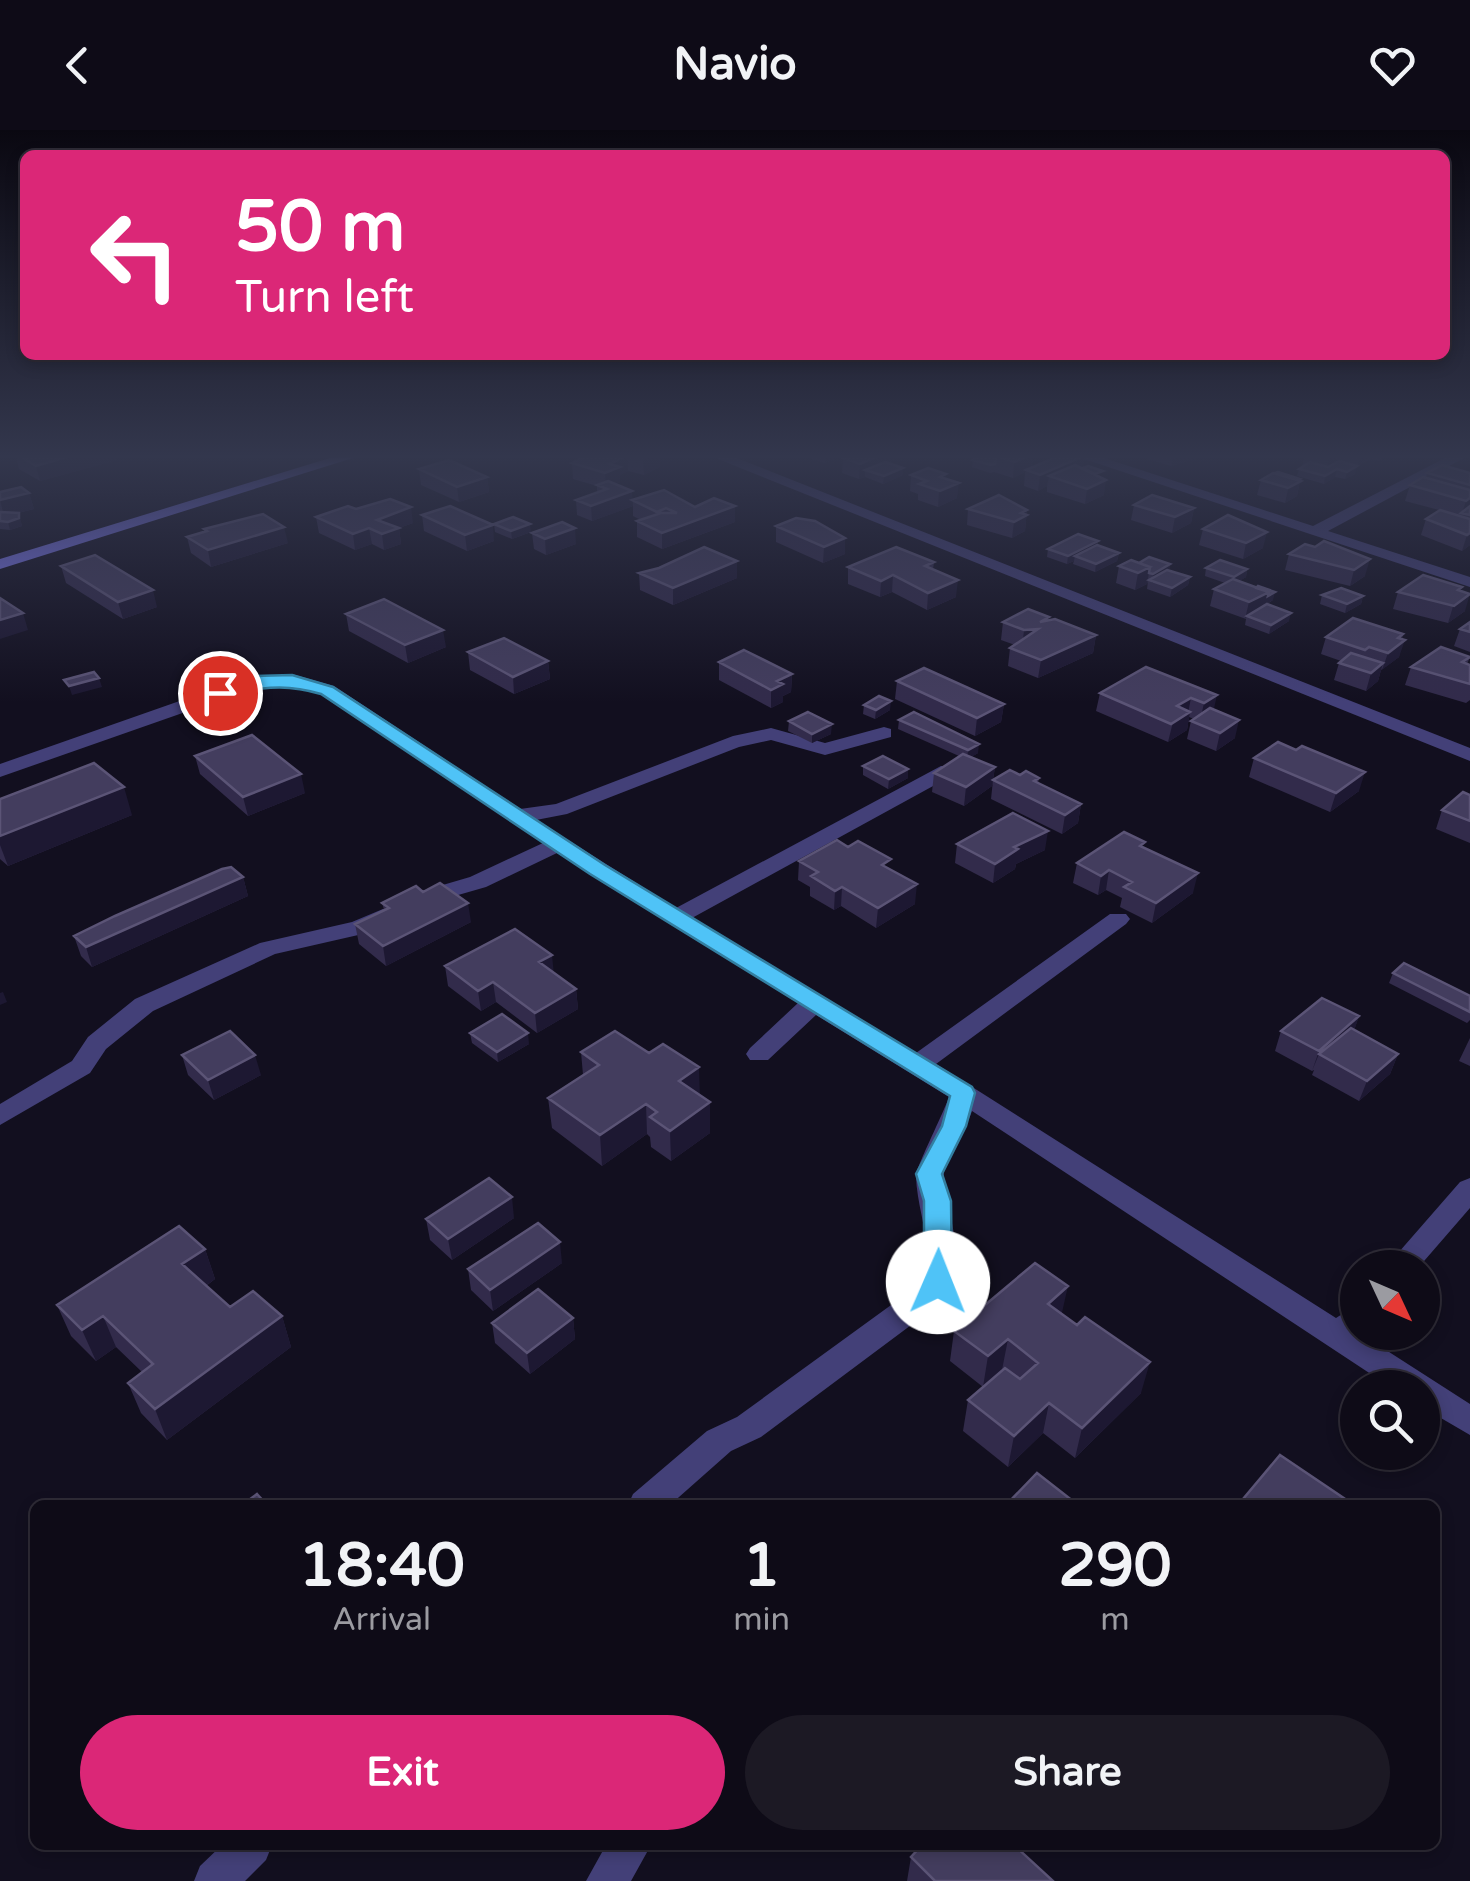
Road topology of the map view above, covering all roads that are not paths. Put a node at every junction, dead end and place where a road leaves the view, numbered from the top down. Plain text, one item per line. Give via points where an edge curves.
1 (83, 539) edge
2 (924, 539) edge
3 (1334, 539) edge
4 (0, 564) edge
5 (1470, 582) edge
6 (884, 733) dead end
7 (1470, 755) edge
8 (948, 770) edge
9 (0, 771) edge
10 (518, 816) junction
11 (558, 844) junction
12 (676, 918) junction
13 (1118, 919) dead end
14 (814, 1002) junction
15 (759, 1054) dead end
16 (918, 1066) junction
17 (963, 1093) junction
18 (0, 1116) edge
19 (1470, 1189) edge
20 (1416, 1250) edge
21 (1340, 1321) edge
22 (1375, 1350) edge
23 (1398, 1370) edge
24 (1440, 1402) edge
25 (1470, 1421) edge
26 (651, 1500) edge
27 (247, 1850) edge
28 (627, 1850) edge
29 (215, 1881) edge
30 (607, 1881) edge

1 - 4 street
2 - 7 street
3 - 5 street
6 - 10 street via 825,748 771,734 732,742 560,810
8 - 12 street
9 - 10 street via 255,681 292,680 327,690
10 - 11 street
11 - 12 street
11 - 18 street via 359,928 268,948 144,1005 97,1043 82,1066
12 - 14 street
13 - 16 street
14 - 15 street
14 - 16 street
16 - 17 street
17 - 21 street
17 - 26 street via 929,1174 938,1201 940,1260 930,1293 749,1427 719,1441
19 - 20 street
22 - 23 street
24 - 25 street
27 - 29 street
28 - 30 street

